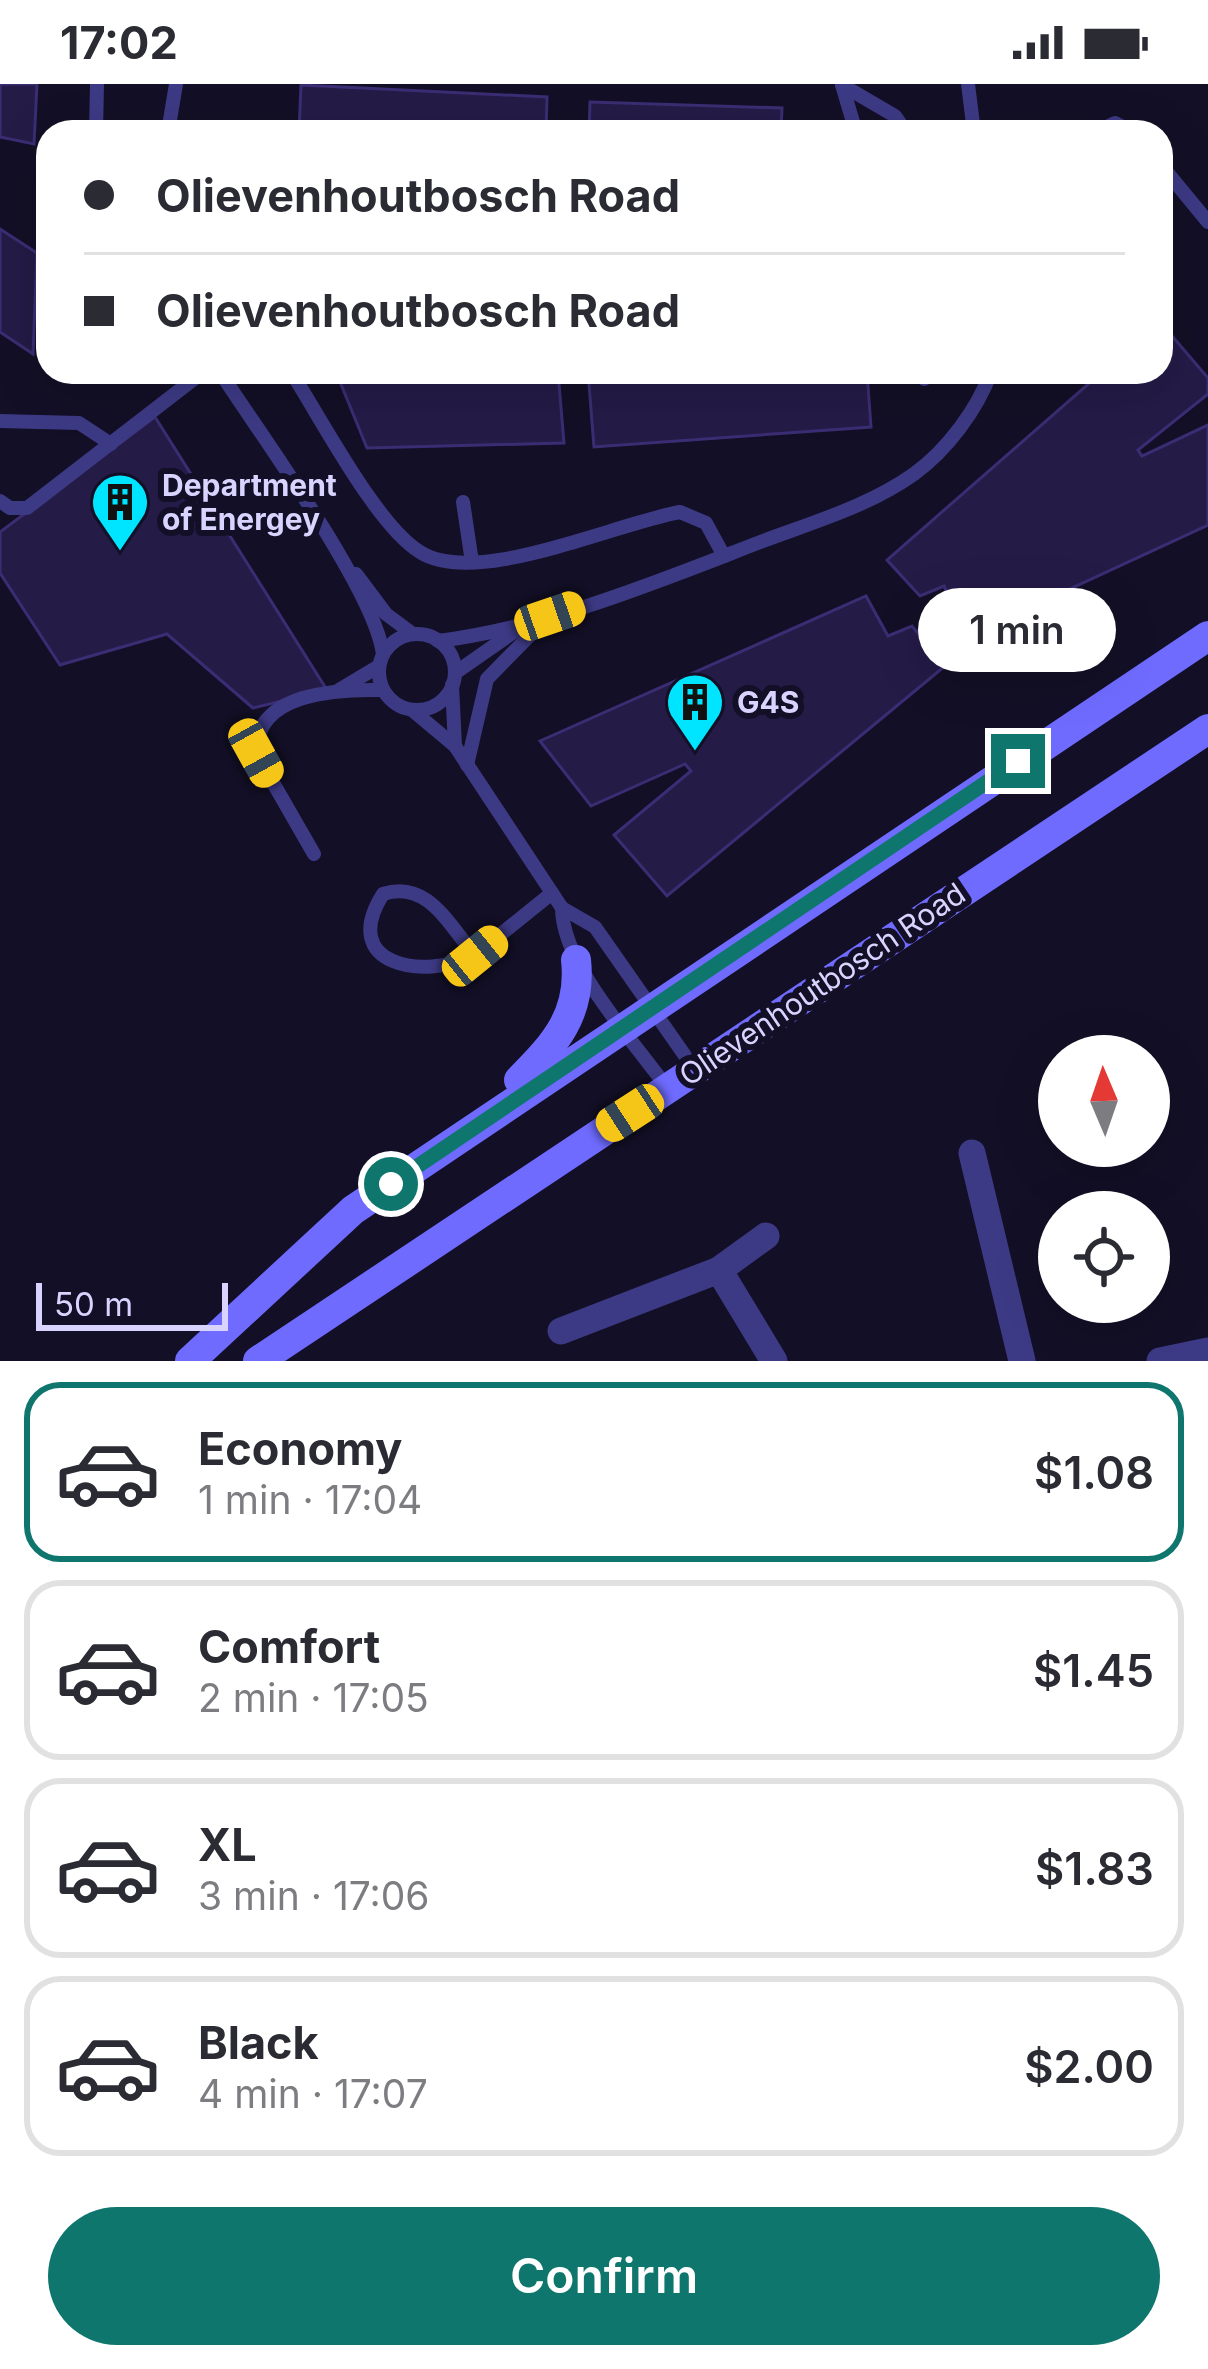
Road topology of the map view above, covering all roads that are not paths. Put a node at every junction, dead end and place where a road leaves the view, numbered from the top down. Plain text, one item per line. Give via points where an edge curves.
1 (97, 84) edge
2 (176, 84) edge
3 (841, 84) edge
4 (968, 84) edge
5 (96, 120) edge
6 (170, 120) edge
7 (852, 120) edge
8 (898, 120) edge
9 (972, 120) edge
10 (1173, 180) edge
11 (1208, 222) edge
12 (188, 384) edge
13 (228, 384) edge
14 (299, 384) edge
15 (984, 384) edge
16 (0, 421) edge
17 (111, 444) junction
18 (0, 501) edge
19 (463, 502) dead end
20 (724, 556) junction
21 (339, 559) junction
22 (472, 562) junction
23 (550, 616) junction
24 (522, 626) junction
25 (413, 634) junction
26 (1208, 635) edge
27 (438, 640) junction
28 (381, 660) junction
29 (453, 679) junction
30 (340, 690) junction
31 (383, 690) junction
32 (412, 710) junction
33 (1208, 729) edge
34 (455, 746) junction
35 (467, 765) junction
36 (314, 854) dead end
37 (552, 893) junction
38 (562, 908) junction
39 (475, 956) junction
40 (576, 959) junction
41 (653, 1007) junction
42 (624, 1027) junction
43 (695, 1070) junction
44 (667, 1088) junction
45 (468, 1131) junction
46 (972, 1153) dead end
47 (766, 1236) dead end
48 (719, 1270) junction
49 (561, 1331) dead end
50 (1208, 1351) edge
51 (190, 1361) edge
52 (258, 1361) edge
53 (774, 1361) edge
54 (1022, 1361) edge
55 (1160, 1361) edge

1 - 5 lane
2 - 6 lane
3 - 7 lane
3 - 8 lane
4 - 9 lane
10 - 11 lane
12 - 17 lane
13 - 21 lane
14 - 22 lane via 405,541 441,561
15 - 20 lane via 966,418 914,474
16 - 17 lane via 79,423
17 - 18 lane via 28,508
19 - 22 lane
20 - 22 lane via 706,524 680,512
20 - 23 lane
21 - 25 lane
21 - 28 lane via 378,631
23 - 24 lane
23 - 35 lane via 487,679
24 - 27 lane
24 - 29 lane
25 - 27 lane
25 - 28 lane
26 - 41 main road
27 - 29 lane via 453,661
28 - 30 lane
28 - 31 lane
29 - 32 lane via 436,705
29 - 34 lane
30 - 31 lane
30 - 36 lane via 293,702 256,736 256,753
31 - 32 lane
32 - 34 lane
33 - 43 main road, Olievenhoutbosch Road
34 - 35 lane
35 - 37 lane
37 - 38 lane
37 - 39 lane
38 - 40 lane
38 - 41 lane via 596,927
39 - 39 lane via 428,897 401,888 383,894 372,911 370,928 385,958 401,967
40 - 42 lane
40 - 45 main road via 576,998 556,1043
41 - 42 main road
41 - 43 lane
42 - 44 lane
42 - 45 main road
43 - 44 main road, Olievenhoutbosch Road
44 - 52 main road, Olievenhoutbosch Road
45 - 51 main road via 352,1210
46 - 54 street
47 - 48 street
48 - 49 street
48 - 53 street
50 - 55 street

